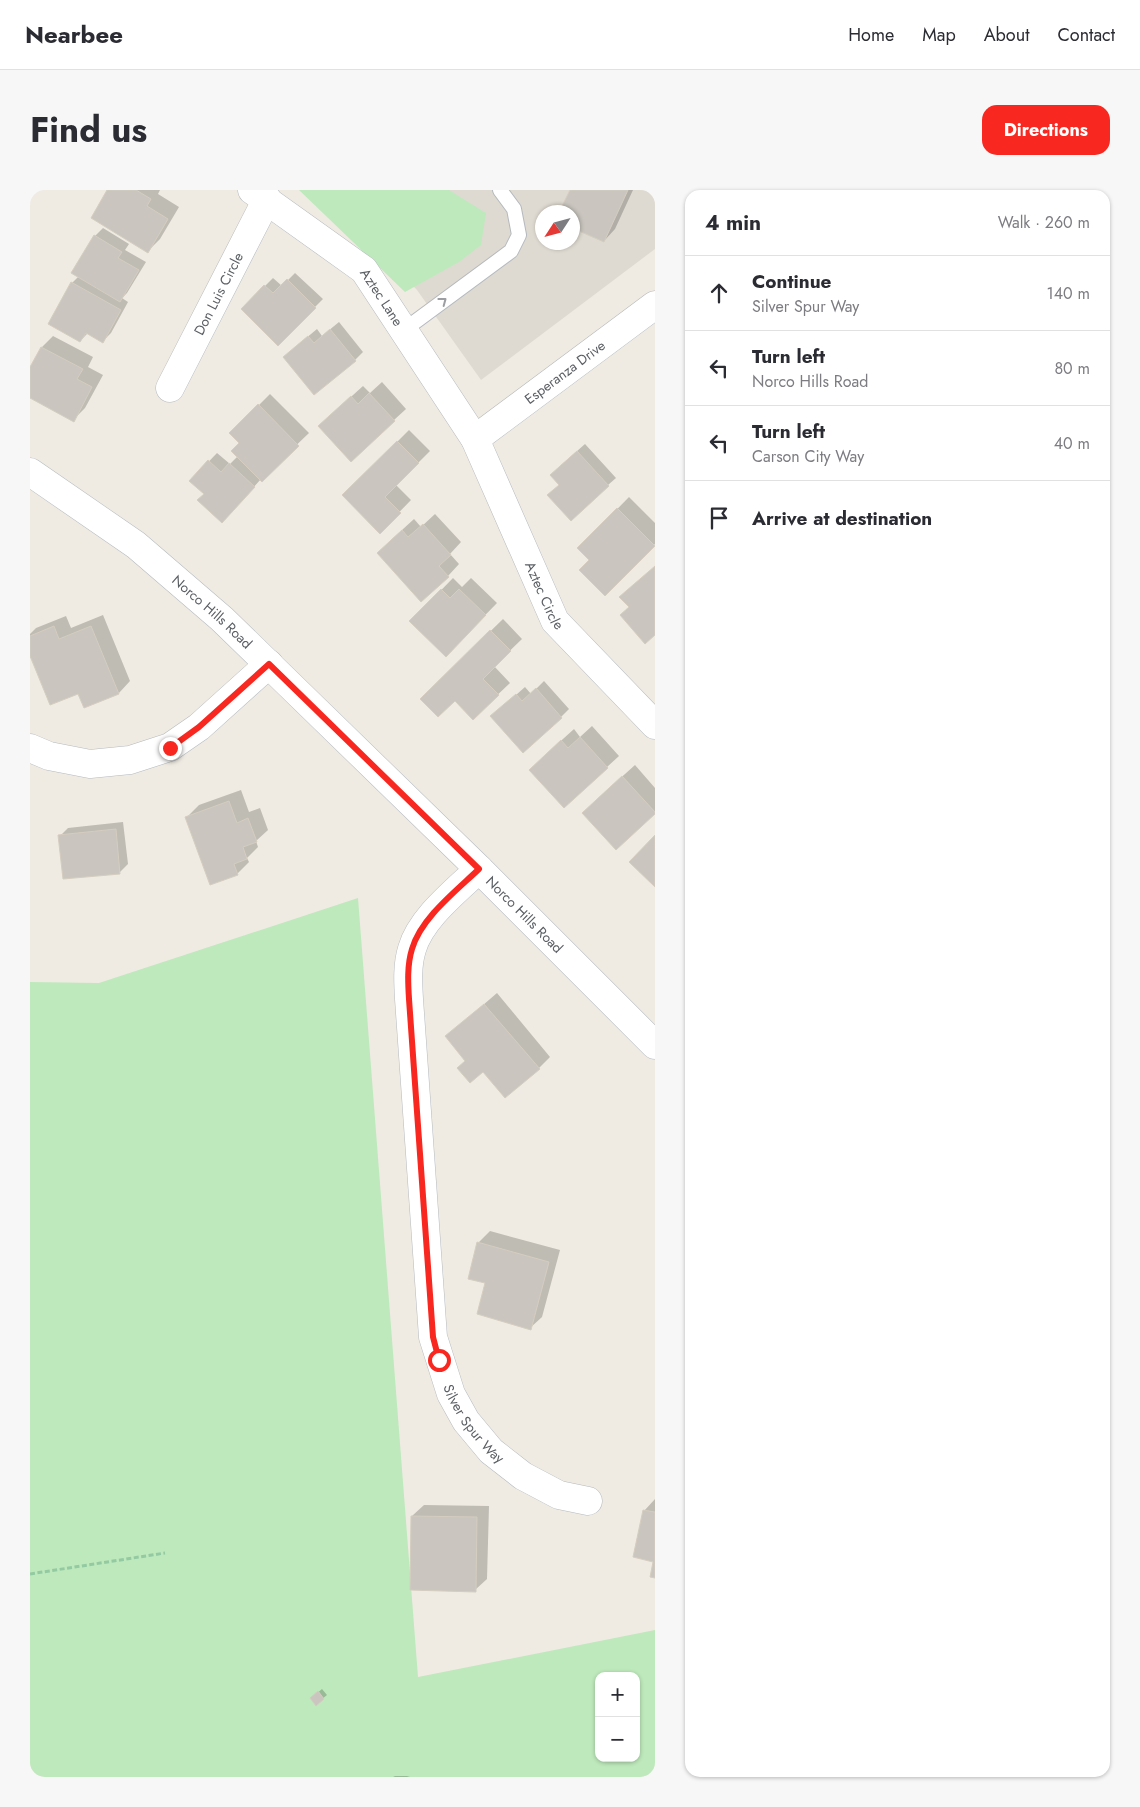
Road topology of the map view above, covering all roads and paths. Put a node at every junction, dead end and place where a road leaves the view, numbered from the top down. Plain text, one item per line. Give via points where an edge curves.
1 (500, 190) edge
2 (264, 193) edge
3 (655, 305) edge
4 (404, 330) junction
5 (170, 388) dead end
6 (475, 439) junction
7 (30, 472) edge
8 (269, 664) junction
9 (655, 725) edge
10 (30, 748) edge
11 (479, 869) junction
12 (655, 1045) edge
13 (588, 1501) dead end
14 (165, 1553) dead end
15 (30, 1574) edge

4 -> 1 lane via 511,251 519,235 514,209
2 - 4 street, Aztec Lane via 364,270
2 - 5 street, Don Luis Circle
3 - 6 street, Esperanza Drive
4 - 6 street, Aztec Lane
6 - 9 street, Aztec Circle via 555,621
7 - 8 street, Norco Hills Road via 136,545
8 - 10 street via 199,727 170,748 130,760 90,764 49,756
8 - 11 street, Norco Hills Road
11 - 12 street, Norco Hills Road
11 - 13 street, Silver Spur Way via 422,927 412,948 408,969 433,1337 450,1394 466,1422 491,1451 523,1476 559,1495
14 - 15 path

